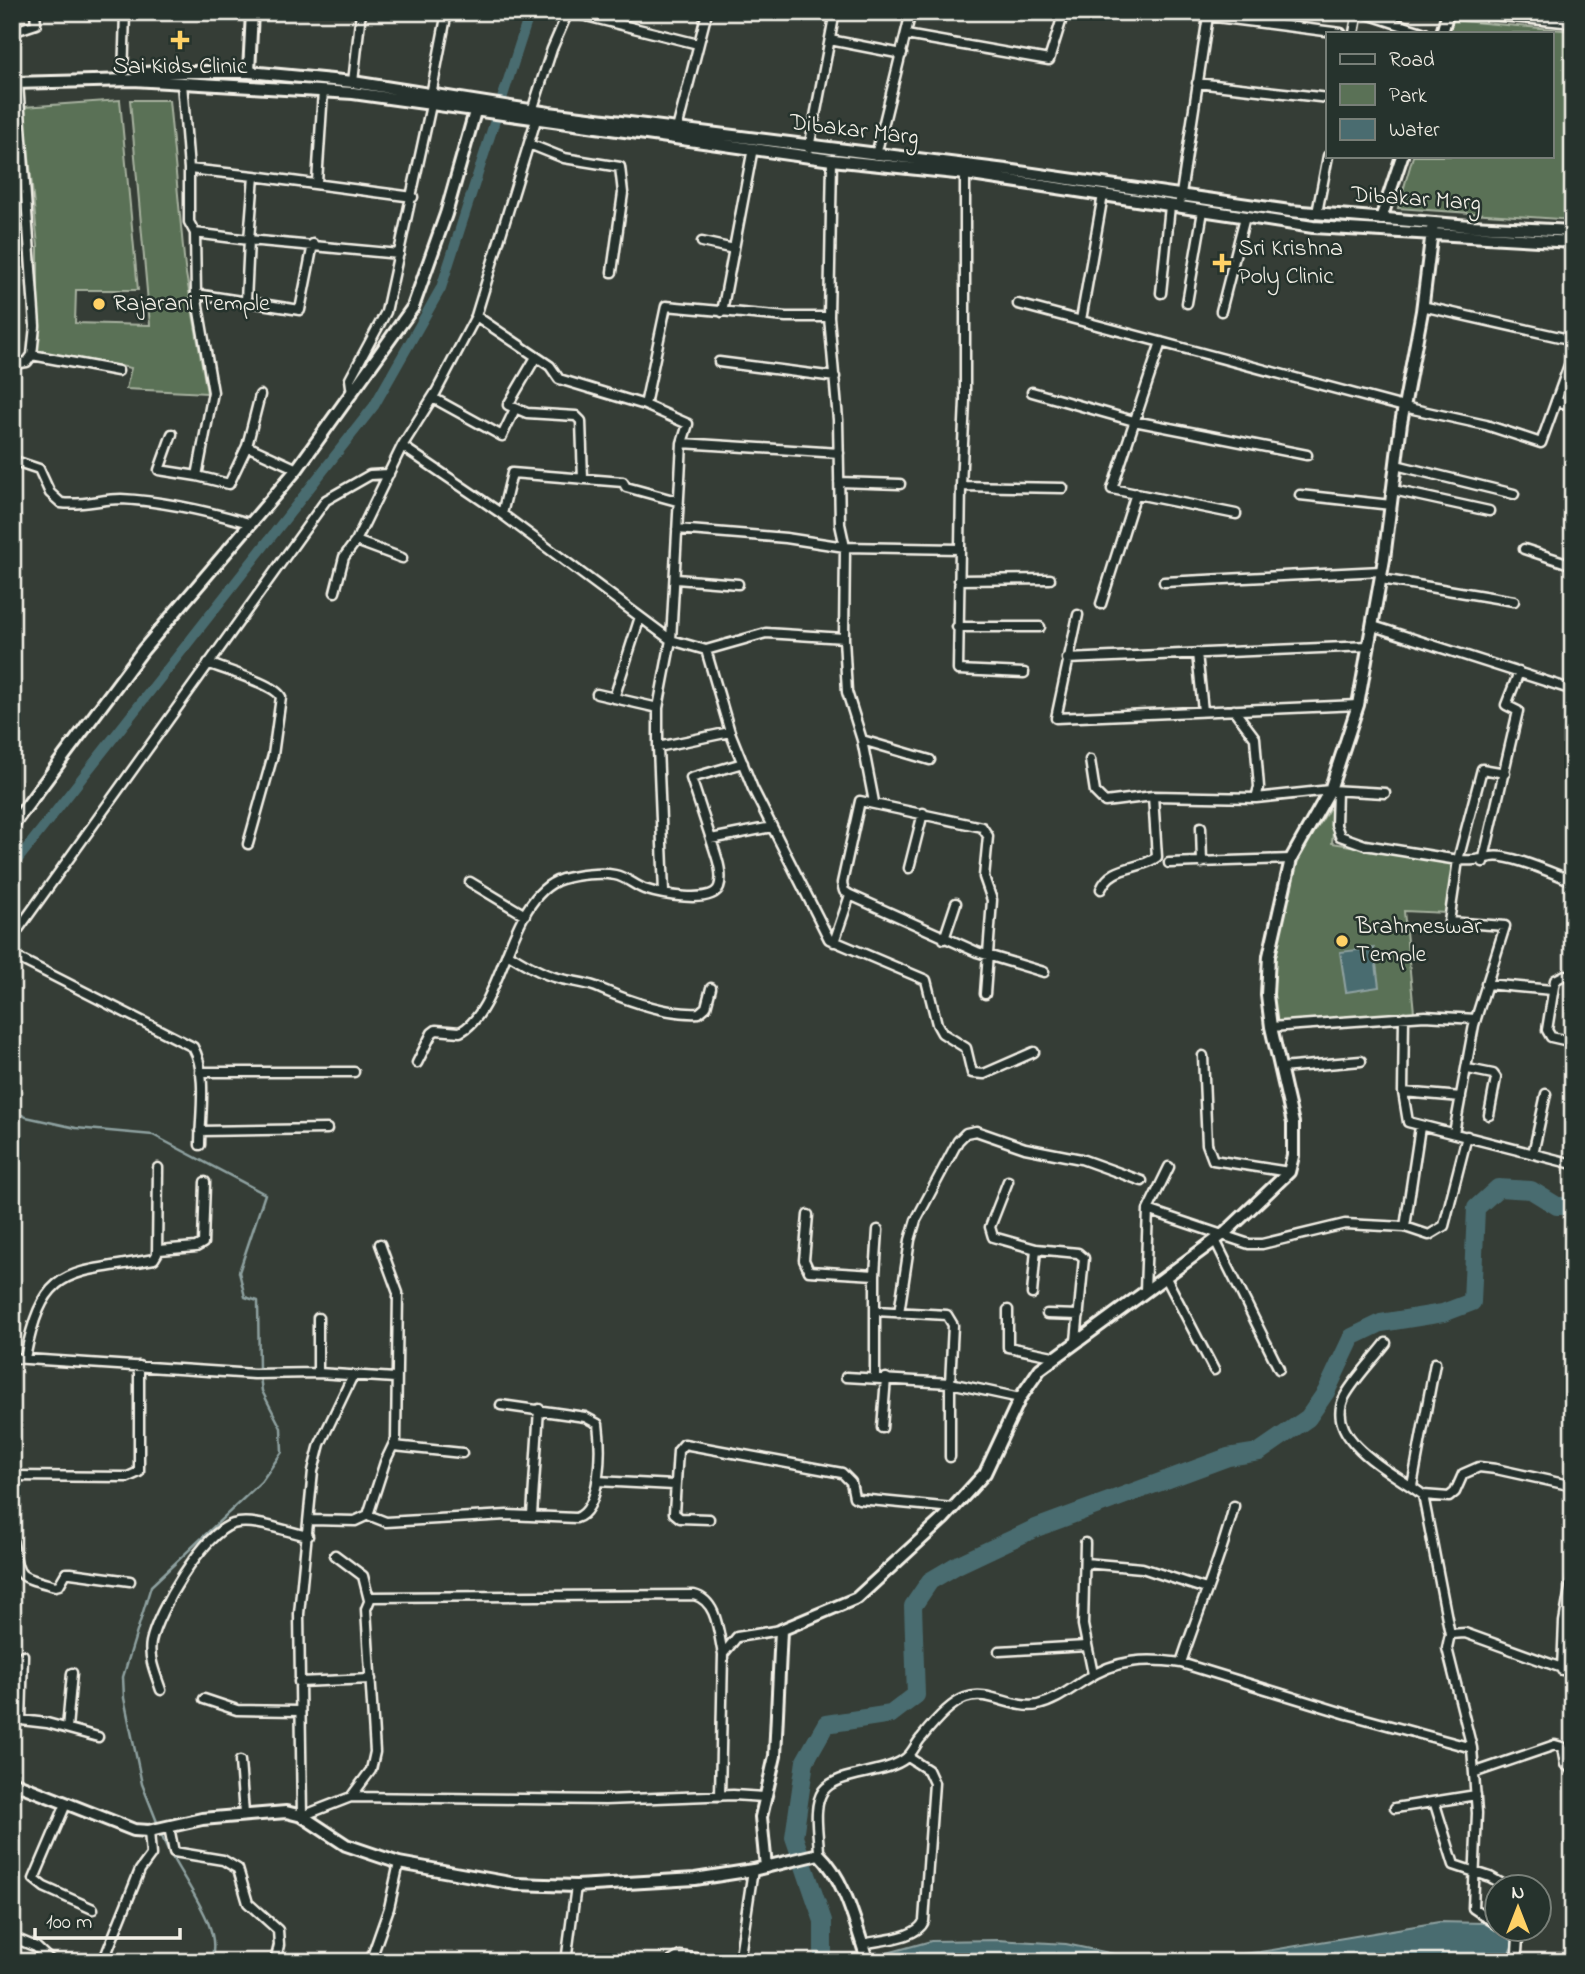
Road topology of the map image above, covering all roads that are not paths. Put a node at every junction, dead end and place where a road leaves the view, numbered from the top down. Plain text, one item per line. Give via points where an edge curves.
1 (35, 12) edge
2 (125, 12) edge
3 (252, 12) edge
4 (361, 12) edge
5 (447, 12) edge
6 (569, 12) edge
7 (707, 12) edge
8 (835, 12) edge
9 (911, 12) edge
10 (1064, 12) edge
11 (1184, 12) edge
12 (1359, 12) edge
13 (1448, 12) edge
14 (1462, 12) edge
15 (1527, 15) edge
16 (1208, 16) junction
17 (1573, 23) edge
18 (12, 32) edge
19 (1333, 32) edge
20 (1353, 32) edge
21 (1421, 32) edge
22 (1442, 32) edge
23 (906, 35) junction
24 (830, 40) junction
25 (698, 44) junction
26 (902, 54) junction
27 (249, 72) junction
28 (128, 80) junction
29 (353, 82) junction
30 (15, 83) edge
31 (182, 83) junction
32 (1197, 83) junction
33 (323, 91) junction
34 (1326, 98) edge
35 (431, 100) junction
36 (481, 108) junction
37 (534, 116) junction
38 (677, 129) junction
39 (529, 144) junction
40 (753, 148) junction
41 (817, 152) junction
42 (876, 155) junction
43 (1328, 158) edge
44 (1401, 158) edge
45 (832, 160) junction
46 (189, 169) junction
47 (965, 174) junction
48 (254, 176) junction
49 (317, 182) junction
50 (1103, 195) junction
51 (413, 197) junction
52 (1176, 203) junction
53 (1203, 211) junction
54 (1317, 213) junction
55 (1245, 217) junction
56 (1381, 219) junction
57 (1433, 223) junction
58 (1573, 231) edge
59 (195, 233) junction
60 (1431, 236) junction
61 (249, 240) junction
62 (702, 242) dead end
63 (1573, 242) edge
64 (313, 244) junction
65 (734, 249) junction
66 (399, 254) junction
67 (612, 272) dead end
68 (1161, 293) dead end
69 (196, 294) junction
70 (246, 302) junction
71 (1187, 303) dead end
72 (1017, 304) dead end
73 (1423, 306) junction
74 (1221, 311) dead end
75 (722, 312) junction
76 (476, 316) junction
77 (830, 317) junction
78 (1081, 320) junction
79 (1573, 340) edge
80 (1161, 342) junction
81 (1573, 354) edge
82 (32, 355) junction
83 (536, 357) junction
84 (719, 362) dead end
85 (12, 364) edge
86 (118, 371) dead end
87 (835, 377) junction
88 (1032, 392) dead end
89 (352, 394) junction
90 (260, 395) dead end
91 (433, 398) junction
92 (1556, 401) junction
93 (645, 405) junction
94 (1573, 406) edge
95 (1404, 407) junction
96 (515, 409) junction
97 (1134, 421) junction
98 (172, 434) dead end
99 (682, 443) junction
100 (247, 446) junction
101 (402, 446) junction
102 (839, 453) junction
103 (1307, 455) dead end
104 (12, 460) edge
105 (1396, 465) junction
106 (297, 469) junction
107 (389, 474) junction
108 (197, 475) junction
109 (583, 479) junction
110 (839, 482) junction
111 (900, 484) dead end
112 (961, 486) junction
113 (1063, 488) dead end
114 (1393, 491) junction
115 (1136, 493) junction
116 (1514, 494) dead end
117 (1300, 495) dead end
118 (677, 501) junction
119 (1391, 505) junction
120 (1489, 510) dead end
121 (502, 514) junction
122 (1236, 514) dead end
123 (249, 523) junction
124 (677, 529) junction
125 (356, 541) junction
126 (845, 547) junction
127 (1524, 549) dead end
128 (960, 550) junction
129 (402, 558) dead end
130 (1573, 565) edge
131 (1381, 575) junction
132 (676, 579) junction
133 (1050, 579) dead end
134 (959, 580) junction
135 (1164, 582) dead end
136 (737, 584) dead end
137 (335, 592) dead end
138 (1514, 601) dead end
139 (1101, 604) dead end
140 (1078, 615) dead end
141 (640, 617) junction
142 (1373, 626) junction
143 (957, 627) junction
144 (1040, 627) dead end
145 (844, 638) junction
146 (671, 640) junction
147 (1369, 646) junction
148 (706, 650) junction
149 (1197, 653) junction
150 (1067, 659) junction
151 (208, 663) junction
152 (1519, 672) junction
153 (1024, 673) dead end
154 (1573, 690) edge
155 (597, 694) dead end
156 (614, 698) junction
157 (1358, 705) junction
158 (658, 708) junction
159 (1234, 710) junction
160 (1203, 711) junction
161 (730, 732) junction
162 (862, 740) junction
163 (658, 747) junction
164 (930, 760) dead end
165 (1090, 760) dead end
166 (743, 762) junction
167 (1504, 773) junction
168 (1334, 790) junction
169 (1385, 793) dead end
170 (1153, 796) junction
171 (1256, 798) junction
172 (874, 802) junction
173 (923, 813) junction
174 (12, 825) edge
175 (772, 827) junction
176 (1201, 827) dead end
177 (711, 839) junction
178 (248, 844) dead end
179 (1291, 859) junction
180 (1458, 860) junction
181 (1483, 862) junction
182 (1169, 863) dead end
183 (1202, 863) junction
184 (909, 868) dead end
185 (1573, 881) edge
186 (470, 882) dead end
187 (1101, 889) dead end
188 (664, 892) junction
189 (850, 895) junction
190 (956, 903) dead end
191 (525, 915) junction
192 (12, 938) edge
193 (944, 939) junction
194 (834, 942) junction
195 (507, 953) junction
196 (12, 955) edge
197 (989, 956) junction
198 (1044, 972) dead end
199 (1573, 976) edge
200 (1486, 984) junction
201 (711, 988) dead end
202 (1552, 990) junction
203 (985, 994) dead end
204 (1404, 1017) junction
205 (1476, 1019) junction
206 (1271, 1027) junction
207 (1573, 1042) edge
208 (1034, 1052) dead end
209 (1203, 1056) dead end
210 (1361, 1061) dead end
211 (417, 1063) dead end
212 (1282, 1068) junction
213 (1468, 1069) junction
214 (200, 1072) junction
215 (354, 1072) dead end
216 (1403, 1092) junction
217 (1546, 1094) dead end
218 (1461, 1097) junction
219 (1489, 1115) dead end
220 (1420, 1127) junction
221 (327, 1129) dead end
222 (200, 1132) junction
223 (1454, 1133) junction
224 (1467, 1136) junction
225 (200, 1146) dead end
226 (1533, 1154) junction
227 (1573, 1164) edge
228 (1169, 1167) dead end
229 (158, 1168) dead end
230 (1289, 1172) junction
231 (1008, 1181) dead end
232 (1142, 1181) dead end
233 (205, 1182) dead end
234 (1147, 1210) junction
235 (808, 1215) dead end
236 (1405, 1227) junction
237 (878, 1230) dead end
238 (1220, 1237) junction
239 (380, 1244) dead end
240 (1037, 1249) junction
241 (159, 1250) junction
242 (875, 1275) junction
243 (1165, 1276) junction
244 (1145, 1291) junction
245 (1032, 1294) dead end
246 (1008, 1310) dead end
247 (876, 1311) junction
248 (899, 1313) junction
249 (1047, 1314) dead end
250 (1079, 1315) junction
251 (318, 1318) dead end
252 (1076, 1341) junction
253 (1386, 1343) dead end
254 (1054, 1356) junction
255 (12, 1358) edge
256 (25, 1358) junction
257 (1435, 1363) dead end
258 (139, 1366) junction
259 (1279, 1369) dead end
260 (1214, 1370) dead end
261 (318, 1373) junction
262 (353, 1375) junction
263 (846, 1377) dead end
264 (395, 1378) junction
265 (875, 1378) junction
266 (886, 1378) junction
267 (950, 1383) junction
268 (1020, 1398) junction
269 (501, 1405) dead end
270 (539, 1409) junction
271 (882, 1428) dead end
272 (394, 1446) junction
273 (462, 1453) dead end
274 (950, 1457) dead end
275 (12, 1476) edge
276 (597, 1481) junction
277 (674, 1485) junction
278 (1412, 1486) junction
279 (1573, 1486) edge
280 (1423, 1495) junction
281 (1234, 1506) dead end
282 (953, 1508) junction
283 (368, 1515) junction
284 (532, 1515) junction
285 (709, 1519) dead end
286 (311, 1520) junction
287 (308, 1536) junction
288 (12, 1539) edge
289 (1085, 1543) dead end
290 (335, 1555) dead end
291 (1085, 1563) junction
292 (1573, 1572) edge
293 (130, 1581) dead end
294 (1206, 1589) junction
295 (369, 1600) junction
296 (781, 1630) junction
297 (1450, 1634) junction
298 (1086, 1646) junction
299 (999, 1651) dead end
300 (723, 1654) junction
301 (23, 1655) dead end
302 (1181, 1663) junction
303 (1562, 1670) junction
304 (1573, 1672) edge
305 (72, 1673) dead end
306 (1093, 1674) junction
307 (371, 1679) junction
308 (299, 1682) junction
309 (161, 1690) dead end
310 (204, 1699) dead end
311 (300, 1711) junction
312 (17, 1719) edge
313 (67, 1728) junction
314 (98, 1737) dead end
315 (1472, 1748) junction
316 (908, 1757) junction
317 (240, 1761) dead end
318 (1573, 1770) edge
319 (1476, 1772) junction
320 (12, 1782) edge
321 (1476, 1795) junction
322 (720, 1796) junction
323 (351, 1797) junction
324 (764, 1797) junction
325 (66, 1804) junction
326 (1435, 1804) junction
327 (1395, 1808) dead end
328 (244, 1814) junction
329 (302, 1816) junction
330 (159, 1829) junction
331 (817, 1854) junction
332 (398, 1863) junction
333 (766, 1867) junction
334 (753, 1870) junction
335 (1472, 1871) junction
336 (1484, 1875) edge
337 (576, 1886) junction
338 (93, 1909) dead end
339 (1484, 1916) edge
340 (12, 1937) edge
341 (1518, 1942) edge
342 (865, 1953) edge
343 (52, 1962) edge
344 (103, 1962) edge
345 (275, 1962) edge
346 (370, 1962) edge
347 (566, 1962) edge
348 (670, 1962) edge
349 (720, 1962) edge
350 (739, 1962) edge
351 (1513, 1962) edge

1 - 18 street via 36,24
2 - 28 street
3 - 27 street
4 - 29 street
5 - 35 street
6 - 25 street
6 - 37 street via 552,48
7 - 25 street
8 - 24 street
9 - 23 street
10 - 23 street via 1049,60
11 - 16 street
12 - 20 street
12 - 21 street
13 - 22 street
14 - 15 street
15 - 17 street
16 - 19 street
16 - 32 street
23 - 26 street
24 - 26 street
24 - 41 street
25 - 38 street
26 - 42 street
27 - 28 street, Dibakar Marg via 156,72
27 - 29 street, Dibakar Marg
28 - 30 street, Dibakar Marg
28 - 31 street, Dibakar Marg
29 - 35 street, Dibakar Marg
30 - 82 street via 35,326
31 - 33 street, Dibakar Marg
31 - 46 street
32 - 34 street
32 - 52 street
33 - 35 street, Dibakar Marg
33 - 49 street
35 - 36 street, Dibakar Marg
35 - 51 street
36 - 37 street, Dibakar Marg
36 - 89 street via 413,307
37 - 38 street, Dibakar Marg
37 - 39 street
37 - 40 street, Dibakar Marg
38 - 41 street, Dibakar Marg
39 - 67 street via 564,158 620,167 623,194
39 - 76 street
40 - 41 street, Dibakar Marg
40 - 65 street
41 - 42 street, Dibakar Marg
41 - 45 street, Dibakar Marg
42 - 52 street, Dibakar Marg
43 - 54 street
44 - 56 street
45 - 47 street, Dibakar Marg
45 - 77 street
46 - 48 street
46 - 59 street via 189,222
47 - 50 street, Dibakar Marg
47 - 112 street
48 - 49 street
48 - 61 street
49 - 51 street
50 - 52 street, Dibakar Marg
50 - 78 street
51 - 66 street
52 - 53 street, Dibakar Marg
52 - 54 street, Dibakar Marg
52 - 68 street
53 - 55 street, Dibakar Marg
53 - 71 street
54 - 56 street, Dibakar Marg
55 - 60 street, Dibakar Marg
55 - 74 street
56 - 57 street, Dibakar Marg
57 - 58 street, Dibakar Marg
57 - 60 street
59 - 61 street
59 - 69 street
60 - 63 street, Dibakar Marg
60 - 73 street
61 - 64 street
61 - 70 street
62 - 65 street
64 - 66 street
64 - 70 street via 300,310
65 - 75 street
66 - 89 street via 386,312 348,382
69 - 70 street
69 - 108 street via 213,392
72 - 78 street
73 - 79 street
73 - 95 street
75 - 77 street
75 - 93 street via 666,306
76 - 83 street
76 - 91 street
77 - 87 street
78 - 80 street
80 - 95 street
80 - 97 street
81 - 92 street
82 - 85 street via 27,362
82 - 86 street
83 - 93 street via 559,379
83 - 96 street via 508,405
84 - 87 street
87 - 102 street
88 - 97 street
89 - 106 street
90 - 100 street
91 - 96 street via 502,436
91 - 101 street
92 - 94 street
92 - 95 street via 1541,443
93 - 99 street via 688,424
95 - 105 street
96 - 109 street via 527,414 576,416
97 - 103 street
97 - 115 street via 1112,489
98 - 108 street via 159,470
99 - 102 street
99 - 118 street
100 - 106 street
100 - 108 street via 229,484
101 - 107 street
101 - 121 street
102 - 110 street
104 - 123 street via 39,469 50,493 61,503 122,499 193,507
105 - 114 street
105 - 116 street
106 - 123 street
107 - 125 street
107 - 151 street via 370,475 326,500
109 - 118 street via 623,482 626,487
109 - 121 street via 512,473
110 - 111 street
110 - 126 street
112 - 113 street
112 - 128 street
114 - 119 street
114 - 120 street
115 - 122 street
115 - 139 street
117 - 119 street
118 - 124 street
119 - 131 street
121 - 141 street
123 - 174 street via 143,650
124 - 126 street
124 - 132 street
125 - 129 street
125 - 137 street via 344,557
126 - 128 street
126 - 145 street
127 - 130 street
128 - 134 street
131 - 135 street
131 - 138 street
131 - 142 street
132 - 136 street
132 - 146 street
133 - 134 street
134 - 143 street
140 - 150 street
141 - 146 street
141 - 156 street
142 - 147 street
142 - 152 street
143 - 144 street
143 - 153 street via 958,670
145 - 148 street via 766,633
145 - 162 street via 847,692
146 - 148 street
146 - 158 street
147 - 149 street
147 - 157 street
148 - 161 street
149 - 150 street
149 - 160 street
150 - 160 street via 1056,718
151 - 178 street via 278,690 281,697 273,755
151 - 192 street
152 - 154 street
152 - 167 street via 1506,705 1518,711
155 - 156 street
156 - 158 street
157 - 159 street
157 - 168 street
158 - 163 street
159 - 160 street
159 - 171 street via 1255,738
161 - 163 street
161 - 166 street
162 - 164 street
162 - 172 street
163 - 188 street
165 - 170 street via 1100,799 1114,802
166 - 175 street
166 - 177 street via 691,778
167 - 180 street via 1482,769
167 - 181 street
168 - 169 street
168 - 171 street
168 - 179 street
168 - 180 street via 1340,836 1364,845
170 - 171 street
170 - 187 street via 1157,857 1114,873
172 - 173 street
172 - 189 street via 864,799 858,804 842,883
173 - 184 street
173 - 197 street via 987,831 983,869 992,900
175 - 177 street
175 - 194 street via 826,935
176 - 183 street
177 - 188 street via 719,889 704,898
179 - 183 street
179 - 206 street via 1269,956
180 - 181 street
180 - 200 street via 1449,922 1505,926
181 - 185 street via 1491,857 1513,860
182 - 183 street
186 - 191 street
188 - 191 street via 615,875 564,878 544,890
189 - 193 street
189 - 194 street
190 - 193 street
191 - 195 street
193 - 197 street
194 - 208 street via 926,980 937,1024 942,1033 966,1048 972,1073 984,1074
195 - 201 street via 555,978 589,984 623,1000 666,1010 699,1013 706,1007
195 - 211 street via 473,1021 460,1032 436,1030
196 - 214 street via 186,1040 199,1056
197 - 198 street
197 - 203 street
199 - 202 street via 1559,976
200 - 202 street
200 - 205 street
202 - 207 street via 1548,1034
204 - 205 street
204 - 206 street
204 - 216 street
205 - 213 street
206 - 212 street
209 - 230 street via 1207,1144 1213,1160
210 - 212 street
212 - 230 street via 1293,1123
213 - 218 street
213 - 219 street via 1496,1078
214 - 215 street
214 - 222 street
216 - 218 street
216 - 220 street via 1404,1116
217 - 226 street
218 - 223 street
220 - 223 street
220 - 236 street
221 - 222 street
222 - 225 street
223 - 224 street
224 - 226 street
224 - 236 street via 1444,1226 1429,1235
226 - 227 street
228 - 234 street
229 - 241 street
230 - 238 street
231 - 240 street via 990,1233
232 - 248 street via 1081,1159 1025,1148 976,1131 966,1133 916,1220
233 - 241 street via 204,1243
234 - 238 street
234 - 244 street
235 - 242 street via 804,1260 808,1271
236 - 238 street via 1345,1224 1262,1244
237 - 242 street
238 - 243 street
238 - 259 street
239 - 264 street via 398,1293
240 - 245 street
240 - 250 street via 1078,1252 1084,1258
241 - 256 street via 154,1259 71,1273 54,1283 34,1315
242 - 247 street
243 - 244 street
243 - 260 street
244 - 252 street
246 - 254 street via 1008,1347
247 - 248 street
247 - 265 street
248 - 267 street via 951,1318
249 - 250 street
250 - 252 street
251 - 261 street
252 - 254 street
253 - 278 street via 1345,1396 1342,1416 1346,1430 1365,1454 1379,1468
254 - 268 street
255 - 256 street
256 - 258 street
257 - 278 street
258 - 261 street via 254,1374
258 - 275 street via 139,1472 128,1477
261 - 262 street
262 - 264 street
262 - 286 street via 320,1444 313,1471
263 - 265 street
264 - 272 street
265 - 266 street
266 - 267 street
266 - 271 street
267 - 268 street
267 - 274 street
268 - 282 street via 985,1474
269 - 270 street
270 - 276 street via 594,1419 598,1424
270 - 284 street
272 - 273 street
272 - 283 street
276 - 277 street
276 - 284 street via 590,1510 582,1517
277 - 282 street via 678,1451 690,1443 842,1473 859,1499
277 - 285 street via 676,1516
278 - 280 street
279 - 280 street via 1479,1467 1463,1474 1449,1497
280 - 297 street
281 - 294 street via 1223,1553
282 - 296 street via 857,1598
283 - 284 street via 386,1522
283 - 286 street via 355,1521
286 - 287 street
287 - 308 street via 300,1604
287 - 309 street via 251,1524 224,1528 167,1597 151,1642
288 - 293 street via 17,1572 23,1578 55,1586 66,1573
289 - 291 street
290 - 295 street via 363,1576
291 - 294 street via 1142,1568
291 - 298 street
292 - 303 street
294 - 302 street
295 - 300 street via 380,1595 694,1595 708,1601 712,1609
295 - 307 street
296 - 300 street via 737,1637
296 - 324 street via 775,1756
297 - 303 street via 1465,1633
297 - 315 street via 1447,1648
298 - 299 street
298 - 306 street
300 - 322 street
301 - 312 street
302 - 306 street via 1140,1659
302 - 315 street
303 - 304 street
305 - 313 street
306 - 316 street via 1051,1702 1035,1705 1009,1704 982,1695 968,1697 941,1717
307 - 308 street
307 - 323 street via 374,1762
308 - 311 street
310 - 311 street via 237,1710
311 - 329 street
312 - 313 street
313 - 314 street
315 - 319 street
316 - 331 street via 824,1789 818,1809
316 - 342 street via 929,1770 934,1783 924,1921 917,1930
317 - 328 street
318 - 319 street via 1565,1764 1562,1748 1555,1745
319 - 321 street
320 - 325 street
321 - 326 street
321 - 335 street
322 - 323 street via 605,1801
322 - 324 street
323 - 329 street
324 - 333 street via 761,1817
325 - 330 street via 134,1830
325 - 338 street via 34,1879
326 - 327 street
326 - 335 street via 1450,1858 1460,1869
328 - 329 street
328 - 330 street
329 - 332 street via 346,1845
330 - 344 street
330 - 345 street via 174,1852 223,1860 238,1869 248,1903 278,1930
331 - 333 street
331 - 342 street via 830,1866 842,1889
332 - 337 street via 516,1884
332 - 346 street via 389,1908
333 - 334 street
334 - 337 street via 695,1879
334 - 350 street
335 - 336 street
335 - 339 street via 1473,1908
337 - 347 street
340 - 343 street via 36,1947
341 - 351 street
348 - 349 street via 680,1956

